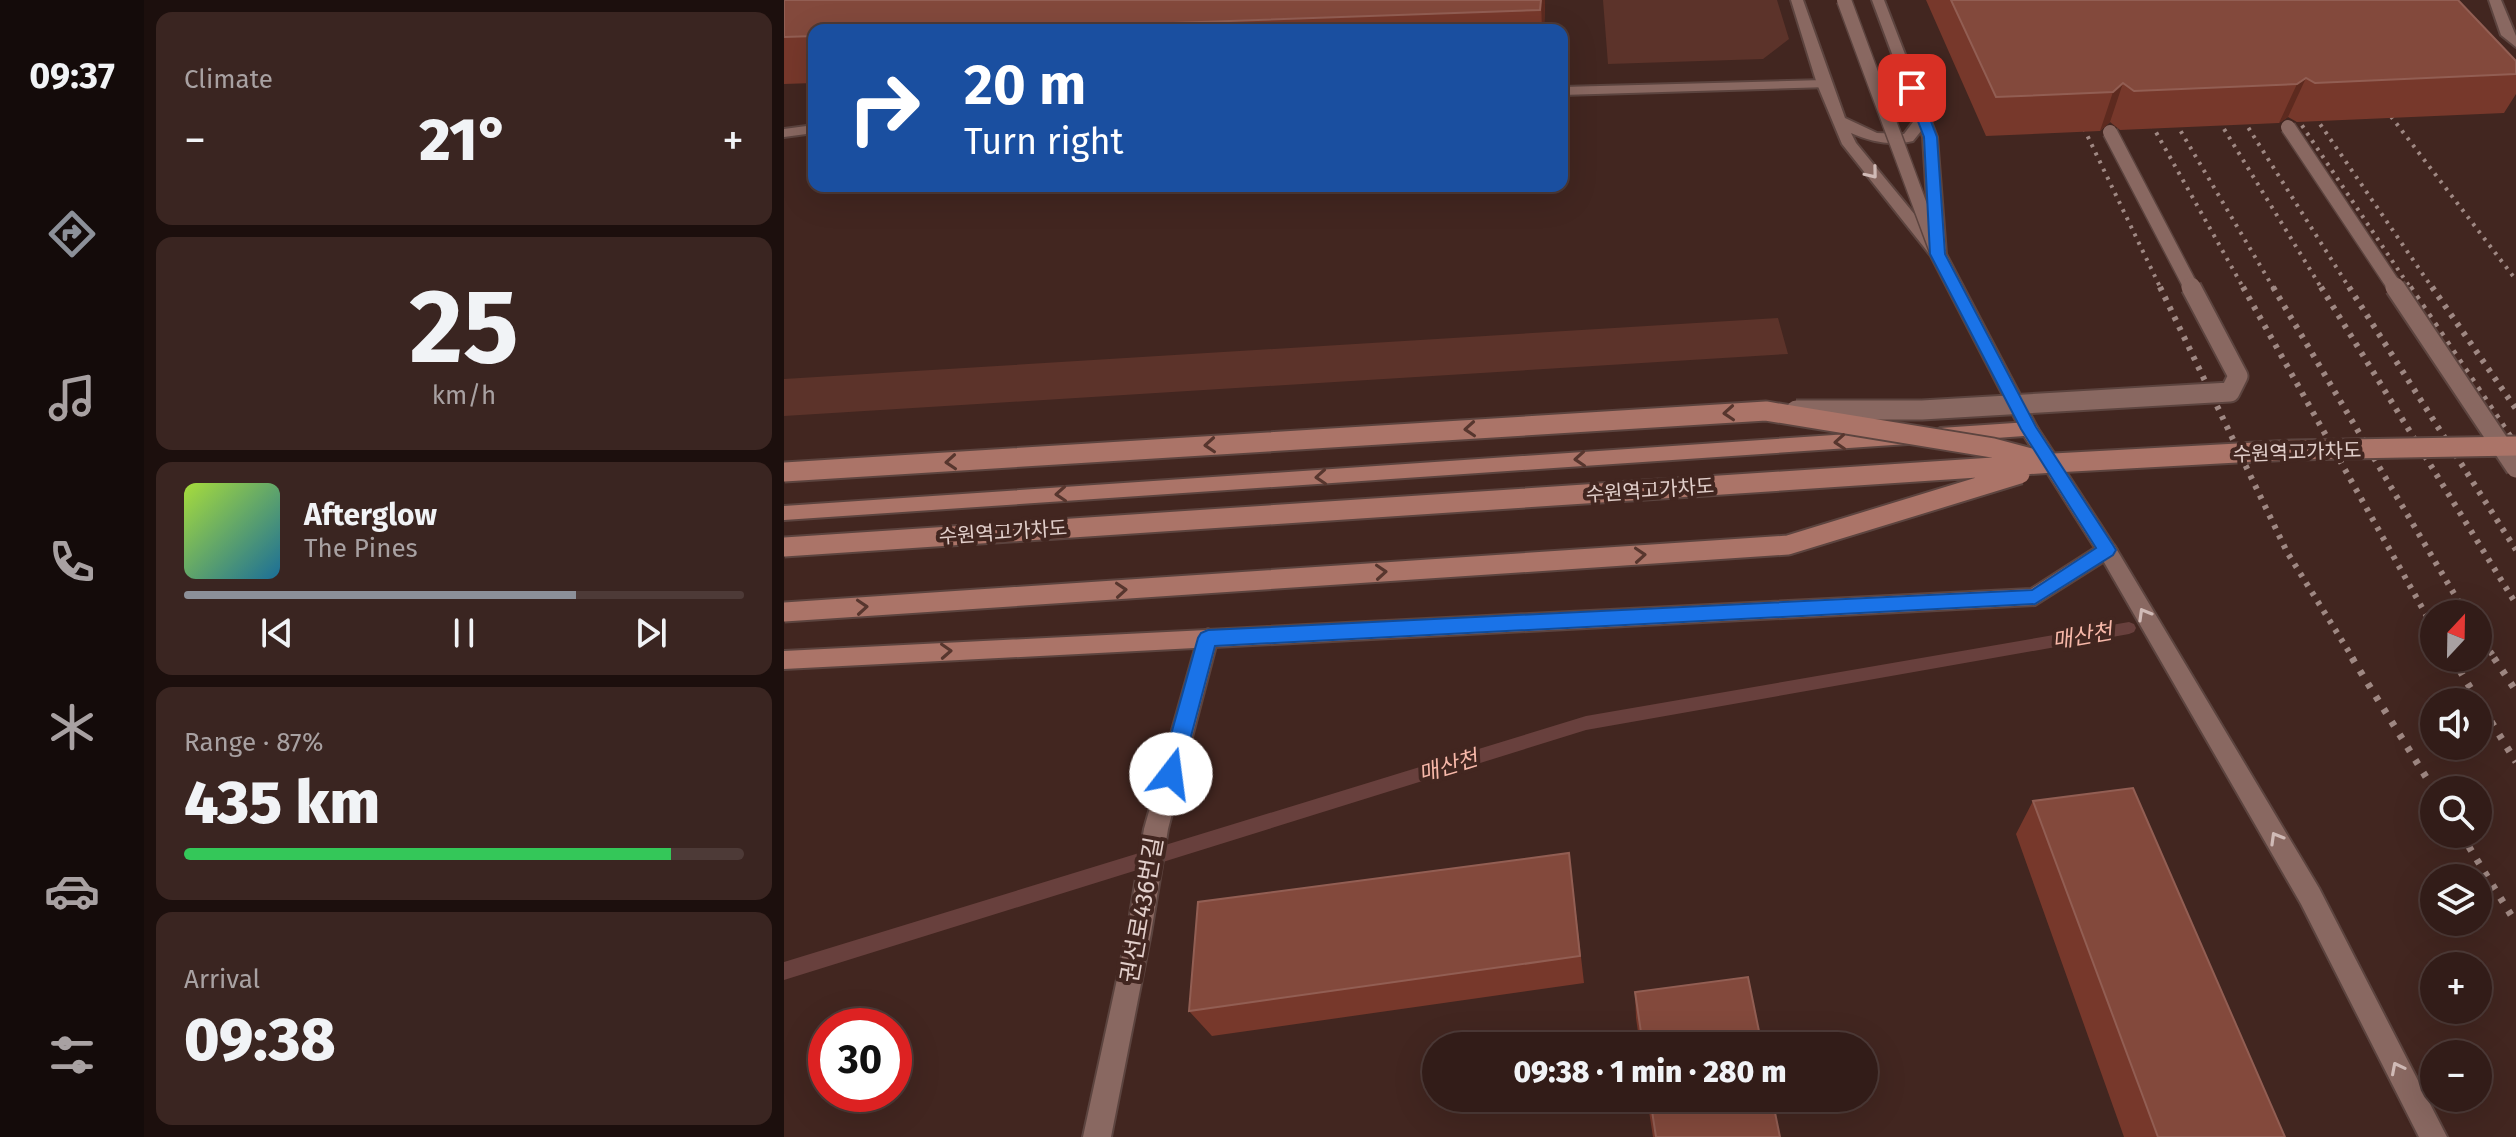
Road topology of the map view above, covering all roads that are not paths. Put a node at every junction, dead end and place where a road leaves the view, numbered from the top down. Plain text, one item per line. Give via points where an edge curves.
1 (1797, 0) edge
2 (1844, 0) edge
3 (1878, 0) edge
4 (2495, 0) edge
5 (2516, 43) edge
6 (1824, 84) junction
7 (1568, 91) edge
8 (1923, 118) junction
9 (1839, 120) junction
10 (2288, 127) edge
11 (808, 130) edge
12 (2110, 132) edge
13 (784, 133) edge
14 (1938, 254) junction
15 (1766, 411) junction
16 (2029, 429) junction
17 (2516, 446) edge
18 (2054, 463) junction
19 (2516, 468) edge
20 (784, 472) edge
21 (784, 513) edge
22 (784, 547) edge
23 (2107, 550) junction
24 (784, 612) edge
25 (1208, 638) junction
26 (784, 660) edge
27 (1097, 1137) edge
28 (2433, 1137) edge

1 - 6 street
2 - 14 street, bridge
3 - 8 street
4 - 5 street
6 - 7 street
6 - 9 street
8 - 9 street via 1908,138 1887,141
8 - 14 street via 1930,137
9 -> 14 street via 1849,144
10 - 19 street, bridge
11 - 13 street
12 - 15 street, bridge via 2238,376 2230,392 1922,410
14 - 16 street
15 - 18 main road, bridge
15 -> 20 main road, bridge
16 -> 21 main road
16 - 23 main road
17 - 18 main road, 수원역고가차도, bridge via 2292,450
18 - 22 main road, 수원역고가차도, bridge
24 -> 18 main road, bridge via 1788,545
23 - 25 main road via 2035,597
28 -> 23 street via 2310,896
26 -> 25 main road
25 - 27 street, 권선로436번길 via 1156,829

